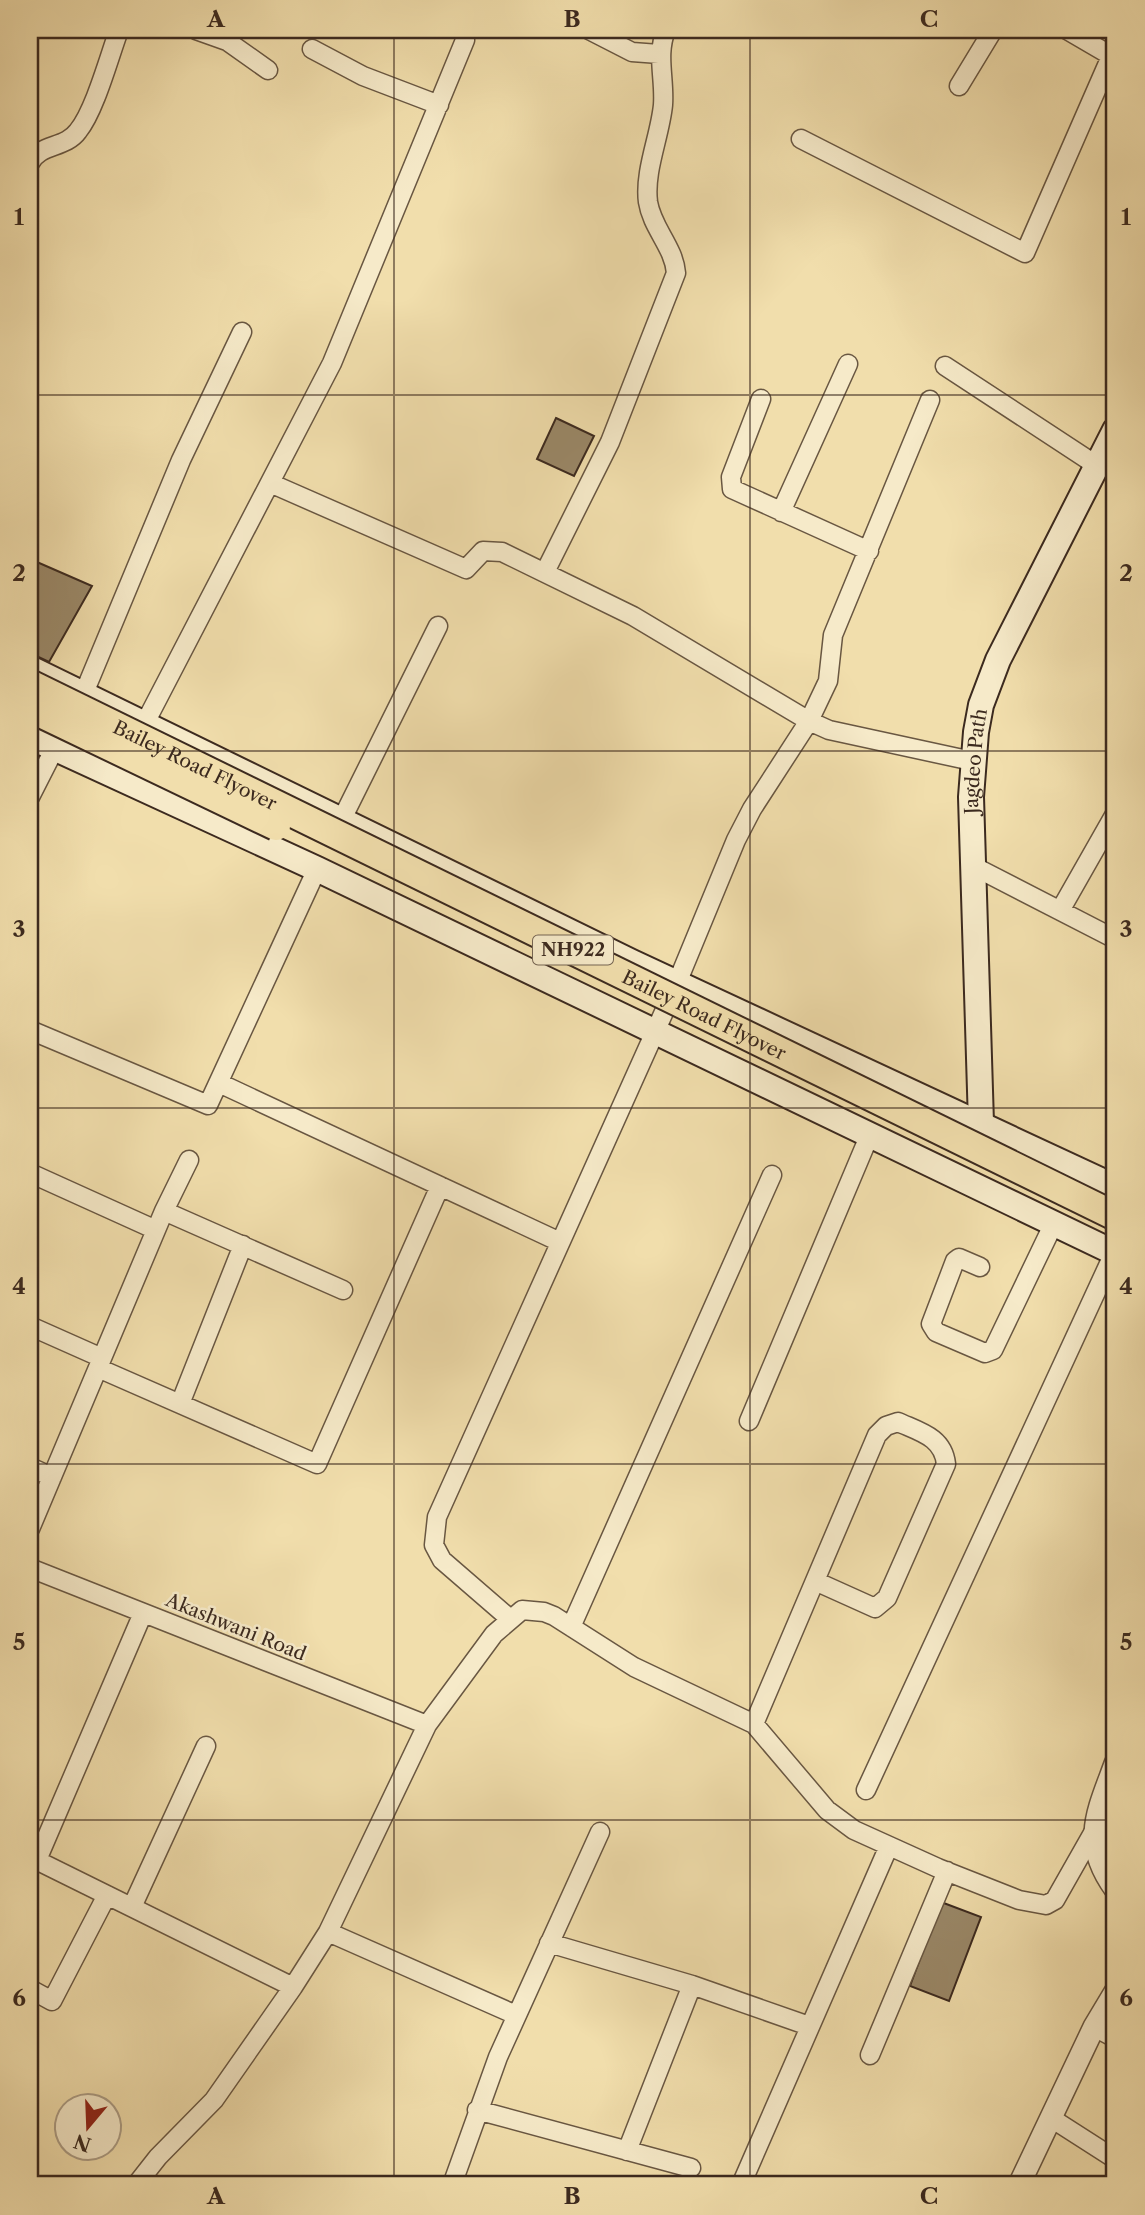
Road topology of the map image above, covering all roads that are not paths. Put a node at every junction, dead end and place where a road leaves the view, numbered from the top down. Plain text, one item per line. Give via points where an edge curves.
1 (119, 30) edge
2 (196, 30) edge
3 (589, 30) edge
4 (666, 30) edge
5 (993, 30) edge
6 (1067, 30) edge
7 (465, 40) dead end
8 (312, 49) dead end
9 (659, 54) junction
10 (1114, 56) edge
11 (268, 70) dead end
12 (959, 86) dead end
13 (439, 105) junction
14 (801, 139) dead end
15 (30, 163) edge
16 (242, 332) dead end
17 (848, 364) dead end
18 (945, 366) dead end
19 (761, 399) dead end
20 (930, 400) dead end
21 (1115, 430) edge
22 (1096, 465) junction
23 (270, 483) junction
24 (780, 512) junction
25 (869, 551) junction
26 (545, 572) junction
27 (438, 626) dead end
28 (30, 668) edge
29 (30, 684) edge
30 (85, 695) junction
31 (30, 708) edge
32 (809, 721) junction
33 (145, 723) junction
34 (30, 737) edge
35 (54, 748) junction
36 (972, 761) junction
37 (30, 797) edge
38 (1115, 814) edge
39 (342, 819) junction
40 (975, 867) junction
41 (317, 869) junction
42 (1061, 909) junction
43 (1115, 939) edge
44 (677, 983) junction
45 (30, 1030) edge
46 (655, 1030) junction
47 (219, 1083) junction
48 (944, 1106) junction
49 (981, 1123) junction
50 (870, 1134) junction
51 (919, 1158) junction
52 (1056, 1158) junction
53 (189, 1160) dead end
54 (30, 1173) edge
55 (772, 1175) dead end
56 (440, 1186) junction
57 (1115, 1186) edge
58 (164, 1210) junction
59 (1028, 1211) junction
60 (1115, 1216) edge
61 (1054, 1223) junction
62 (156, 1230) junction
63 (560, 1242) junction
64 (243, 1245) junction
65 (1115, 1247) edge
66 (980, 1267) dead end
67 (343, 1290) dead end
68 (30, 1326) edge
69 (100, 1363) junction
70 (180, 1404) junction
71 (749, 1422) dead end
72 (30, 1467) edge
73 (52, 1477) junction
74 (30, 1529) edge
75 (30, 1569) edge
76 (815, 1581) junction
77 (143, 1613) junction
78 (509, 1618) junction
79 (571, 1627) junction
80 (754, 1724) junction
81 (427, 1725) junction
82 (206, 1746) dead end
83 (1115, 1764) edge
84 (866, 1790) dead end
85 (600, 1832) dead end
86 (1093, 1833) junction
87 (888, 1848) junction
88 (33, 1858) edge
89 (947, 1871) junction
90 (1115, 1889) edge
91 (107, 1895) junction
92 (132, 1907) junction
93 (328, 1932) junction
94 (549, 1943) junction
95 (692, 1985) junction
96 (293, 1987) junction
97 (30, 1989) edge
98 (1115, 1992) edge
99 (516, 2015) junction
100 (809, 2026) junction
101 (1094, 2027) junction
102 (1115, 2038) edge
103 (870, 2055) dead end
104 (477, 2110) junction
105 (1051, 2118) junction
106 (627, 2151) junction
107 (1115, 2159) edge
108 (691, 2168) dead end
109 (136, 2185) edge
110 (452, 2185) edge
111 (741, 2185) edge
112 (1019, 2185) edge

1 - 15 street via 79,131 64,143 37,152
2 - 11 street via 227,41
3 - 9 street via 632,52
4 - 9 street
5 - 12 street
6 - 10 street
7 - 13 street
8 - 13 street via 363,76
9 - 26 street via 663,107 648,201 676,272 610,442
10 - 14 street via 1025,253
13 - 23 street via 332,363
16 - 30 street via 181,460
17 - 24 street
18 - 22 street
19 - 24 street via 730,486
20 - 25 street
21 - 22 main road, Jagdeo Path
22 - 36 main road, Jagdeo Path via 998,660 981,705
23 - 26 street via 466,569 482,551 493,550
23 - 33 street
24 - 25 street
25 - 32 street via 833,635 830,676
26 - 32 street via 633,616
27 - 39 street
28 - 30 main road
29 - 60 highway, Bailey Road Flyover / NH922, bridge
30 - 33 main road
30 - 35 street
31 - 65 highway, Bailey Road Flyover / NH922, bridge
32 - 36 street via 869,741
32 - 44 street via 736,840
33 - 39 main road
34 - 35 main road
35 - 37 street
35 - 41 main road
36 - 40 main road, Jagdeo Path
38 - 42 street
39 - 44 main road
40 - 42 street
40 - 49 main road, Jagdeo Path
41 - 46 main road
41 - 47 street
42 - 43 street
44 - 46 street
44 - 48 main road
45 - 47 street via 203,1105 210,1102
46 - 50 main road
46 - 63 street
47 - 56 street
48 - 49 main road
48 - 51 main road
49 - 52 main road
50 - 51 main road
50 - 71 street
51 - 59 main road
52 - 57 main road
52 - 59 main road
53 - 58 street
54 - 62 street
55 - 79 street
56 - 63 street
56 - 70 street via 317,1464
58 - 62 street
58 - 64 street
59 - 61 main road
61 - 65 main road
61 - 66 street via 993,1350 985,1353 936,1332 931,1324 955,1261 959,1258
62 - 69 street
63 - 78 street via 437,1517 434,1545 442,1560
64 - 67 street
64 - 70 street
65 - 84 street
68 - 69 street
69 - 70 street
69 - 73 street
72 - 73 street
73 - 74 street
75 - 77 street, Akashwani Road
76 - 76 street via 877,1435 898,1422 936,1440 944,1449 946,1464 887,1598 875,1608
76 - 80 street
77 - 81 street, Akashwani Road
77 - 88 street
78 - 79 street via 533,1610
78 - 81 street
79 - 80 street via 634,1667
80 - 87 street via 827,1810
81 - 93 street
82 - 92 street
83 - 86 street
85 - 94 street
86 - 89 street via 1061,1892 1046,1905
86 - 90 street via 1098,1861
87 - 89 street
87 - 100 street
88 - 91 street
89 - 103 street
91 - 92 street
91 - 97 street via 52,2001
92 - 96 street
93 - 96 street
93 - 99 street
94 - 95 street
94 - 99 street
95 - 100 street
95 - 106 street
96 - 109 street via 214,2100
98 - 101 street
99 - 104 street
100 - 111 street
101 - 102 street
101 - 105 street
104 - 106 street
104 - 110 street
105 - 107 street
105 - 112 street
106 - 108 street

